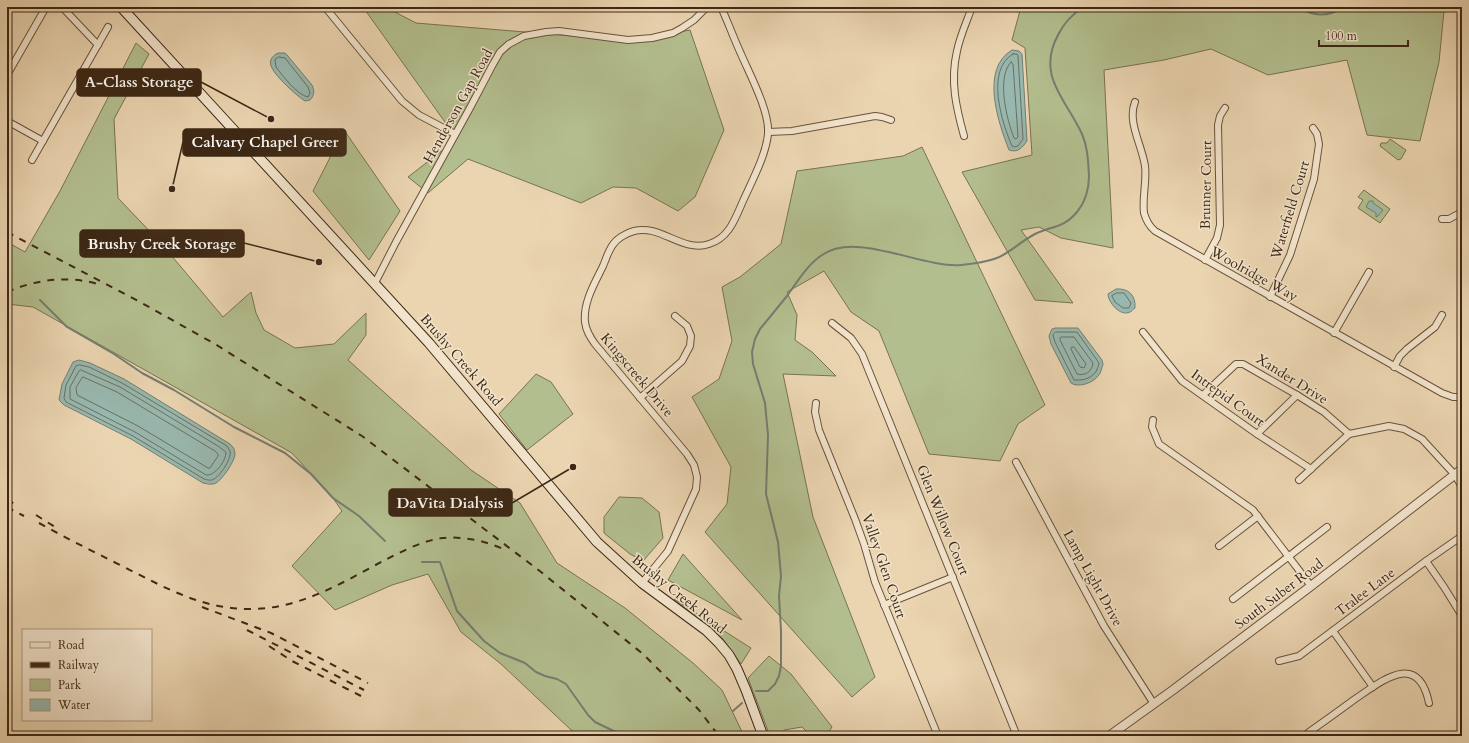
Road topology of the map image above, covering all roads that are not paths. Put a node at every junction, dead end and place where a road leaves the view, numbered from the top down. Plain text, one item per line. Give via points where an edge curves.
1 (46, 7) edge
2 (62, 7) edge
3 (121, 7) edge
4 (325, 7) edge
5 (707, 7) edge
6 (721, 7) edge
7 (972, 7) edge
8 (108, 27) dead end
9 (98, 45) junction
10 (7, 75) edge
11 (1136, 102) dead end
12 (1225, 108) dead end
13 (891, 120) dead end
14 (7, 121) edge
15 (1313, 128) dead end
16 (768, 132) junction
17 (455, 134) junction
18 (964, 136) dead end
19 (43, 141) junction
20 (32, 160) dead end
21 (1462, 212) edge
22 (1442, 219) dead end
23 (1205, 260) junction
24 (1369, 272) dead end
25 (375, 283) junction
26 (1270, 297) junction
27 (675, 316) dead end
28 (1442, 316) dead end
29 (832, 323) dead end
30 (1143, 332) dead end
31 (1334, 333) junction
32 (1394, 366) junction
33 (1202, 395) junction
34 (1297, 395) junction
35 (1462, 397) edge
36 (640, 398) junction
37 (816, 403) dead end
38 (1153, 420) dead end
39 (1257, 434) junction
40 (1349, 434) junction
41 (1016, 462) dead end
42 (1311, 469) junction
43 (1462, 469) edge
44 (1455, 475) junction
45 (1299, 480) dead end
46 (1462, 487) edge
47 (1258, 516) junction
48 (1327, 526) dead end
49 (1462, 536) edge
50 (1219, 546) dead end
51 (1288, 556) junction
52 (1426, 561) junction
53 (953, 577) junction
54 (642, 583) junction
55 (1311, 586) junction
56 (1233, 599) dead end
57 (884, 605) junction
58 (1462, 616) edge
59 (1333, 631) junction
60 (1278, 661) dead end
61 (1372, 687) junction
62 (1429, 702) dead end
63 (1154, 704) junction
64 (763, 736) edge
65 (938, 736) edge
66 (1018, 736) edge
67 (1109, 736) edge
68 (1305, 736) edge

1 - 10 street
2 - 9 street
3 - 25 main road, Brushy Creek Road
4 - 17 street via 402,101 419,115
5 - 17 street, Henderson Gap Road via 682,28 652,38 616,39 559,31 539,32 516,40 504,48 495,59
6 - 16 street, Kingscreek Drive via 766,116
7 - 18 street via 957,50 954,77 954,97
8 - 9 street
9 - 19 street
11 - 23 street, Woolridge Way via 1133,118 1145,166 1146,218 1160,235
12 - 23 street, Brunner Court via 1218,125 1220,225 1217,238
13 - 16 street via 875,116 792,131
14 - 19 street
15 - 26 street, Waterfield Court via 1319,144 1314,179 1290,255
16 - 36 street, Kingscreek Drive via 760,161 739,210 728,232 719,241 698,247 686,245 646,229 627,233 612,246 589,297 585,323 588,334 595,344
17 - 25 street, Henderson Gap Road
19 - 20 street
21 - 22 street via 1449,219
23 - 26 street, Woolridge Way
24 - 31 street
25 - 54 main road, Brushy Creek Road via 458,376 596,542
26 - 31 street, Woolridge Way
27 - 36 street via 687,326 691,336 690,346 682,361
28 - 32 street via 1435,327 1400,356
29 - 53 street, Glen Willow Court via 851,338 862,354
30 - 33 street, Intrepid Court via 1182,381
31 - 32 street, Woolridge Way
32 - 35 street, Woolridge Way via 1442,393
33 - 34 street, Xander Drive via 1240,363 1246,364
33 - 39 street, Intrepid Court
34 - 39 street
34 - 40 street, Xander Drive via 1324,412
36 - 54 street, Kingscreek Drive via 687,454 694,465 697,477 692,500 668,551
37 - 57 street, Valley Glen Court via 819,430 855,519
38 - 47 street via 1152,427 1162,448 1249,506
39 - 42 street, Intrepid Court
40 - 42 street
40 - 44 street via 1389,426 1404,429 1422,439
41 - 63 street, Lamp Light Drive via 1104,626
42 - 45 street
43 - 44 street, South Suber Road
44 - 46 street
44 - 55 street, South Suber Road
47 - 50 street
47 - 51 street
48 - 51 street
49 - 52 street, Tralee Lane
51 - 55 street
51 - 56 street
52 - 58 street
52 - 59 street, Tralee Lane
53 - 57 street
53 - 66 street, Glen Willow Court
54 - 64 main road, Brushy Creek Road via 706,631 729,655 746,690
55 - 63 street, South Suber Road
57 - 65 street, Valley Glen Court
59 - 60 street, Tralee Lane via 1299,656
59 - 61 street
61 - 62 street via 1395,674 1412,675 1424,685
61 - 68 street
63 - 67 street, South Suber Road

